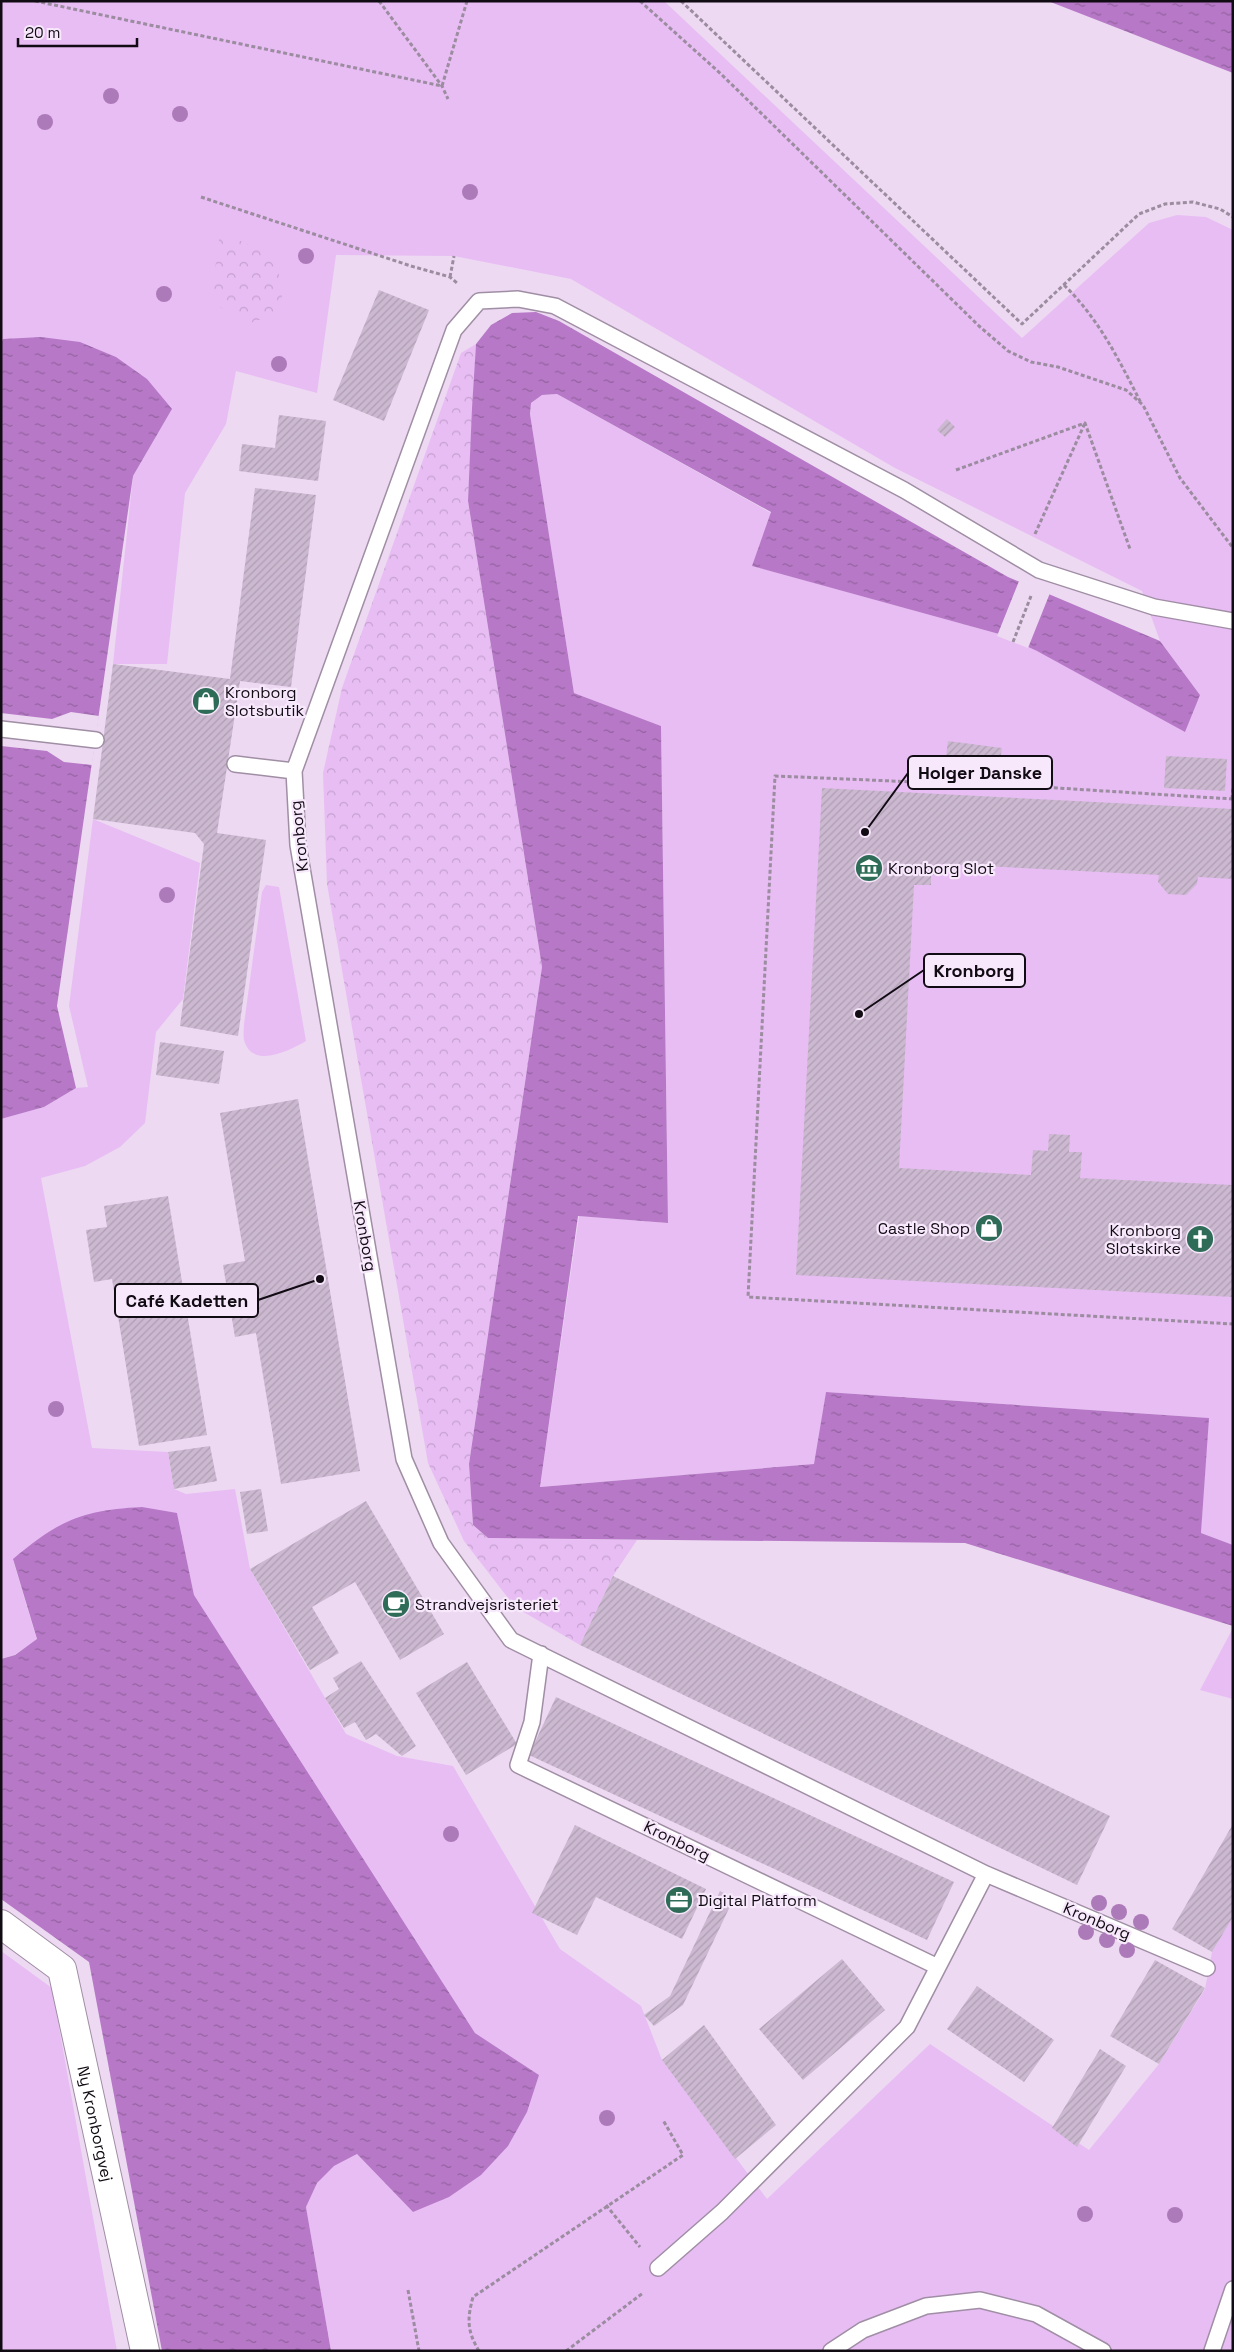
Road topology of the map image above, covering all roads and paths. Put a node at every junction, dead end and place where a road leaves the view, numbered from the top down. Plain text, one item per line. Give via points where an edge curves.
1 (35, 1) edge
2 (379, 1) edge
3 (467, 1) edge
4 (640, 1) edge
5 (681, 1) edge
6 (442, 86) junction
7 (448, 99) dead end
8 (201, 197) dead end
9 (1233, 217) edge
10 (454, 256) dead end
11 (450, 277) junction
12 (1064, 285) junction
13 (479, 301) junction
14 (1143, 405) junction
15 (1085, 423) junction
16 (956, 470) dead end
17 (1233, 548) edge
18 (1130, 549) dead end
19 (1024, 560) junction
20 (1034, 587) dead end
21 (1233, 621) edge
22 (1013, 642) dead end
23 (1, 729) edge
24 (96, 740) dead end
25 (235, 764) dead end
26 (294, 771) junction
27 (1233, 787) edge
28 (1232, 799) edge
29 (1233, 1324) edge
30 (541, 1654) junction
31 (986, 1874) junction
32 (1, 1924) edge
33 (938, 1967) junction
34 (1207, 1968) dead end
35 (663, 2120) dead end
36 (606, 2205) junction
37 (658, 2268) junction
38 (1233, 2289) edge
39 (408, 2290) dead end
40 (144, 2345) edge
41 (478, 2350) edge
42 (419, 2351) edge
43 (566, 2351) edge
44 (831, 2351) edge
45 (1103, 2351) edge
46 (1212, 2351) edge

1 - 6 path
2 - 6 path
3 - 6 path
4 - 14 path via 721,74 1008,351 1031,362 1058,366 1126,390
5 - 12 path via 1022,324
6 - 7 path
8 - 11 path
9 - 12 path via 1220,209 1193,202 1165,204 1139,214
10 - 11 path
11 - 13 path
12 - 14 path via 1104,332
13 - 19 lane via 518,299 555,306 904,490
13 - 26 lane via 454,330
14 - 17 path via 1180,478
15 - 16 path
15 - 18 path
15 - 19 path
19 - 21 lane via 1039,570 1154,607
20 - 22 path
23 - 24 lane
25 - 26 lane
26 - 30 lane, Kronborg via 298,844 404,1460 440,1542 511,1640
27 - 28 path
28 - 29 path via 775,776 748,1297
30 - 31 lane, Kronborg
30 - 33 lane, Kronborg via 532,1722 518,1765
31 - 33 lane
31 - 34 lane, Kronborg
32 - 40 street, Ny Kronborgvej via 62,1969
33 - 37 lane via 907,2027 722,2212
35 - 36 path via 683,2155
36 - 37 path
36 - 41 path via 473,2298 468,2317
37 - 43 path via 648,2289
38 - 46 lane
39 - 42 path
44 - 45 lane via 863,2330 926,2306 980,2300 1036,2314

